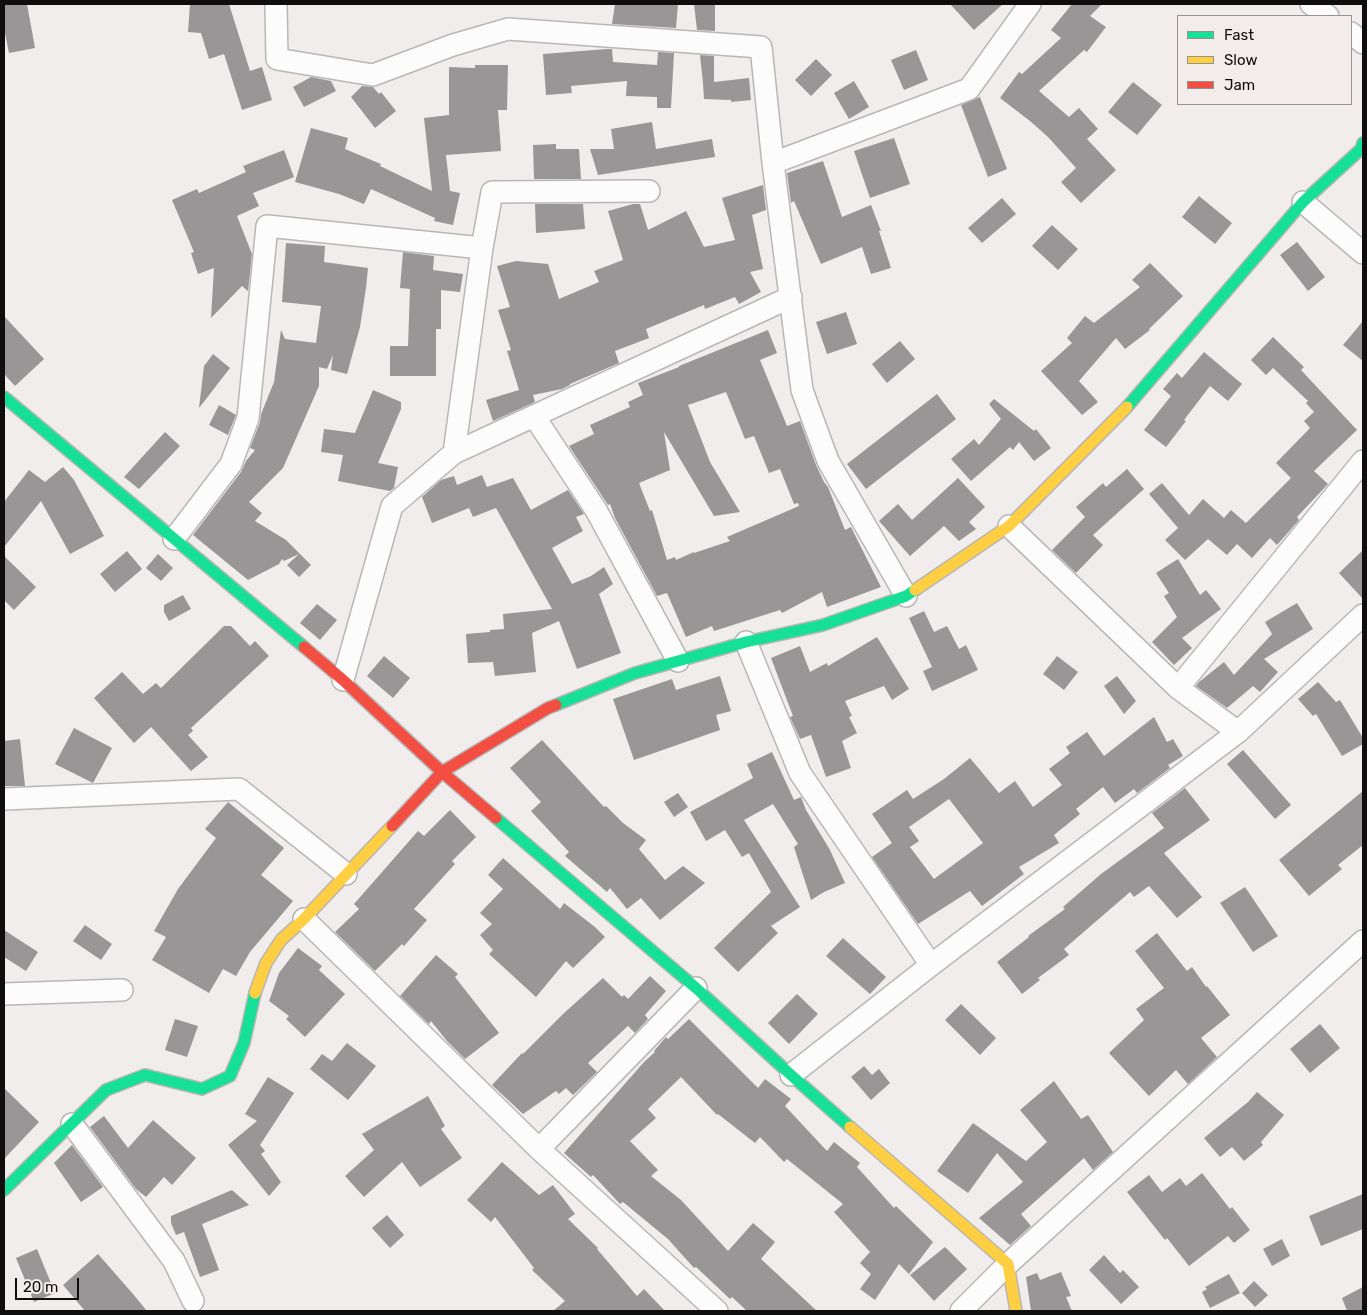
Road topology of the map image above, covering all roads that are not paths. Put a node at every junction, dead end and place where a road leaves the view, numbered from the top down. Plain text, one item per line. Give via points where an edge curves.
1 (276, 4) edge
2 (1030, 4) edge
3 (1312, 4) edge
4 (1327, 15) edge
5 (1352, 34) edge
6 (1363, 43) edge
7 (1363, 143) edge
8 (774, 163) junction
9 (649, 191) dead end
10 (1303, 202) junction
11 (482, 248) junction
12 (1363, 253) edge
13 (791, 297) junction
14 (4, 398) edge
15 (534, 416) junction
16 (454, 453) junction
17 (1363, 461) edge
18 (1009, 526) junction
19 (174, 539) junction
20 (906, 596) junction
21 (1363, 615) edge
22 (746, 642) junction
23 (678, 661) junction
24 (343, 680) junction
25 (1178, 688) junction
26 (1238, 732) junction
27 (442, 772) junction
28 (4, 799) edge
29 (346, 874) junction
30 (304, 919) junction
31 (1363, 941) edge
32 (931, 965) junction
33 (696, 988) junction
34 (122, 990) dead end
35 (4, 994) edge
36 (791, 1075) junction
37 (72, 1124) junction
38 (539, 1149) junction
39 (4, 1190) edge
40 (1008, 1264) junction
41 (193, 1301) dead end
42 (717, 1311) edge
43 (961, 1311) edge
44 (1016, 1311) edge

1 - 8 street via 276,59 373,75 453,45 508,29 761,48
2 - 8 street via 969,90
3 - 4 street
5 - 6 street
7 - 10 street via 1361,149
8 - 13 street
9 - 11 street via 492,192
10 - 12 street
10 - 18 street via 1126,408
11 - 16 street
11 - 19 street via 267,226 248,418 231,464
13 - 15 street
13 - 20 street via 802,390 828,461
14 - 19 street
15 - 16 street
15 - 23 street via 596,510
16 - 24 street via 392,506
17 - 25 street
18 - 20 street
18 - 25 street
19 - 24 street
20 - 22 street via 823,625
21 - 26 street
22 - 23 street
22 - 32 street via 800,773
23 - 27 street via 635,673 548,708
24 - 27 street
25 - 26 street
26 - 32 street
27 - 29 street
27 - 33 street
28 - 29 street via 239,789
29 - 30 street
30 - 37 street via 281,940 266,963 256,988 244,1043 230,1076 202,1089 145,1075 106,1090
30 - 38 street
31 - 40 street
32 - 36 street
33 - 36 street
33 - 38 street
34 - 35 street
36 - 40 street
37 - 39 street
37 - 41 street via 174,1261
38 - 42 street
40 - 43 street
40 - 44 street

